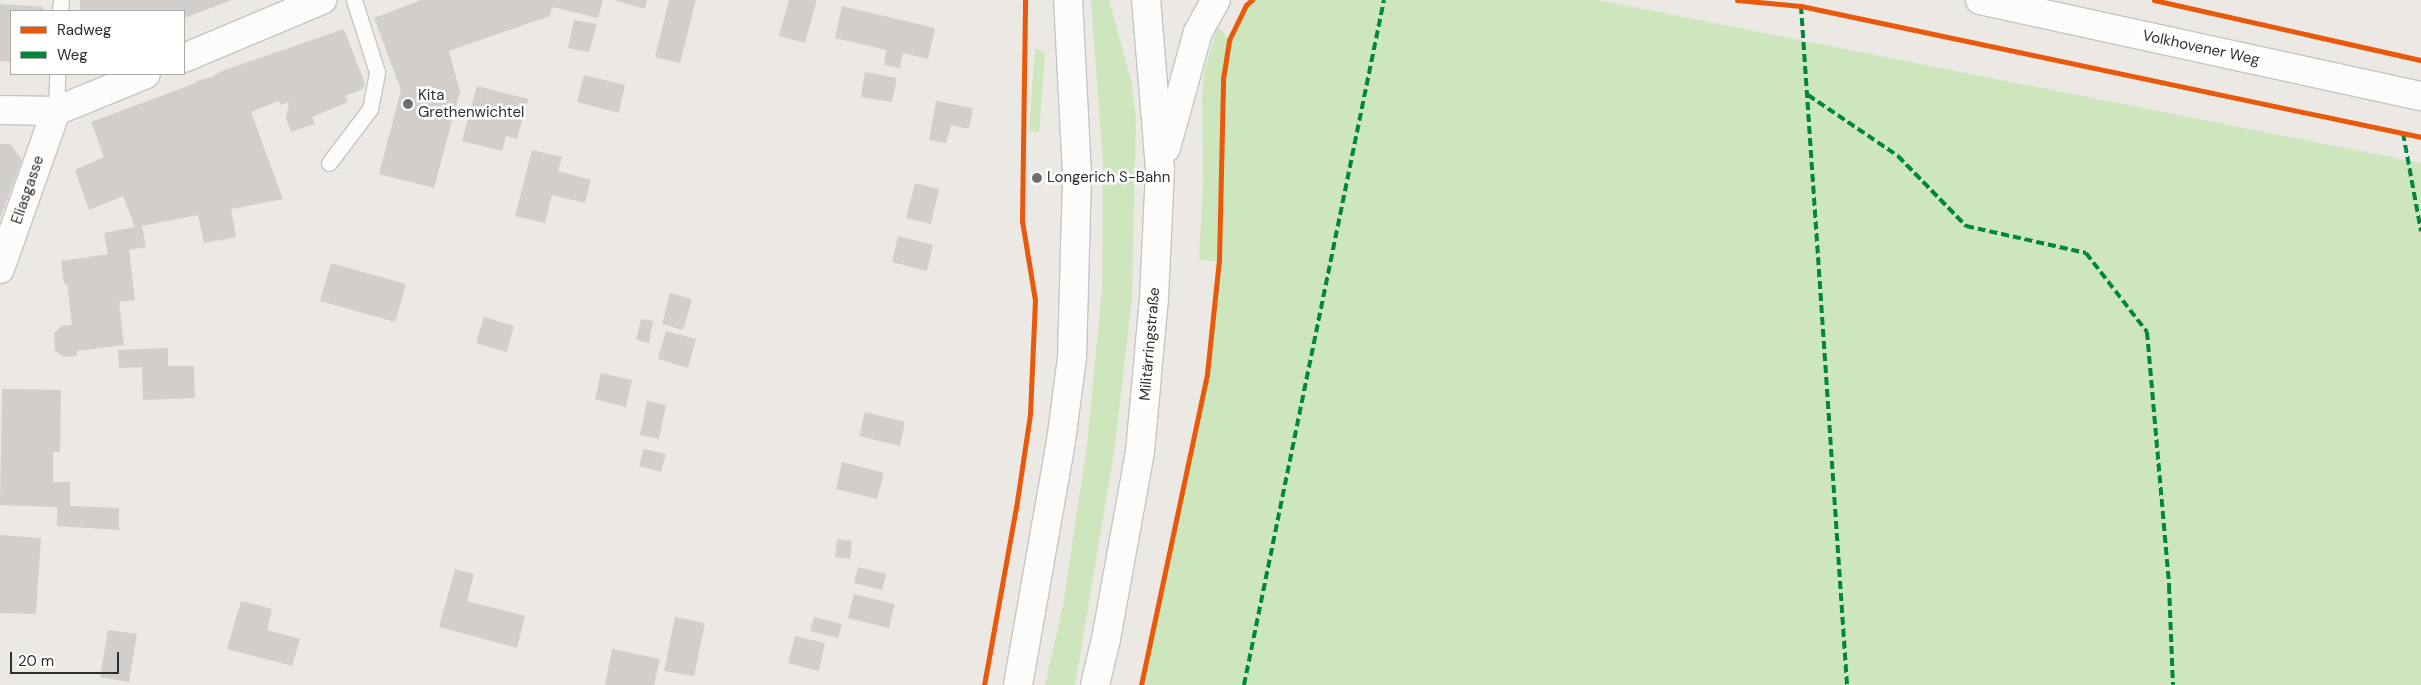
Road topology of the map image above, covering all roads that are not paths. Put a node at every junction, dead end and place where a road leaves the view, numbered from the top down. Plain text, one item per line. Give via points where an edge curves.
1 (354, 0) edge
2 (1068, 0) edge
3 (1146, 0) edge
4 (1216, 0) edge
5 (1980, 0) edge
6 (316, 1) edge
7 (185, 58) edge
8 (58, 75) edge
9 (144, 75) edge
10 (2421, 96) edge
11 (0, 110) edge
12 (56, 111) junction
13 (329, 162) dead end
14 (1160, 169) junction
15 (0, 269) edge
16 (1018, 685) edge
17 (1095, 685) edge

1 - 13 lane via 377,72 370,109
2 - 16 main road via 1077,175 1072,357 1062,441
3 - 14 main road, Militärringstraße
4 - 14 main road via 1198,32
5 - 10 main road, Volkhovener Weg
6 - 7 main road
8 - 12 lane
9 - 12 main road
11 - 12 main road
12 - 15 main road, Eliasgasse
14 - 17 main road, Militärringstraße via 1154,298 1140,452

